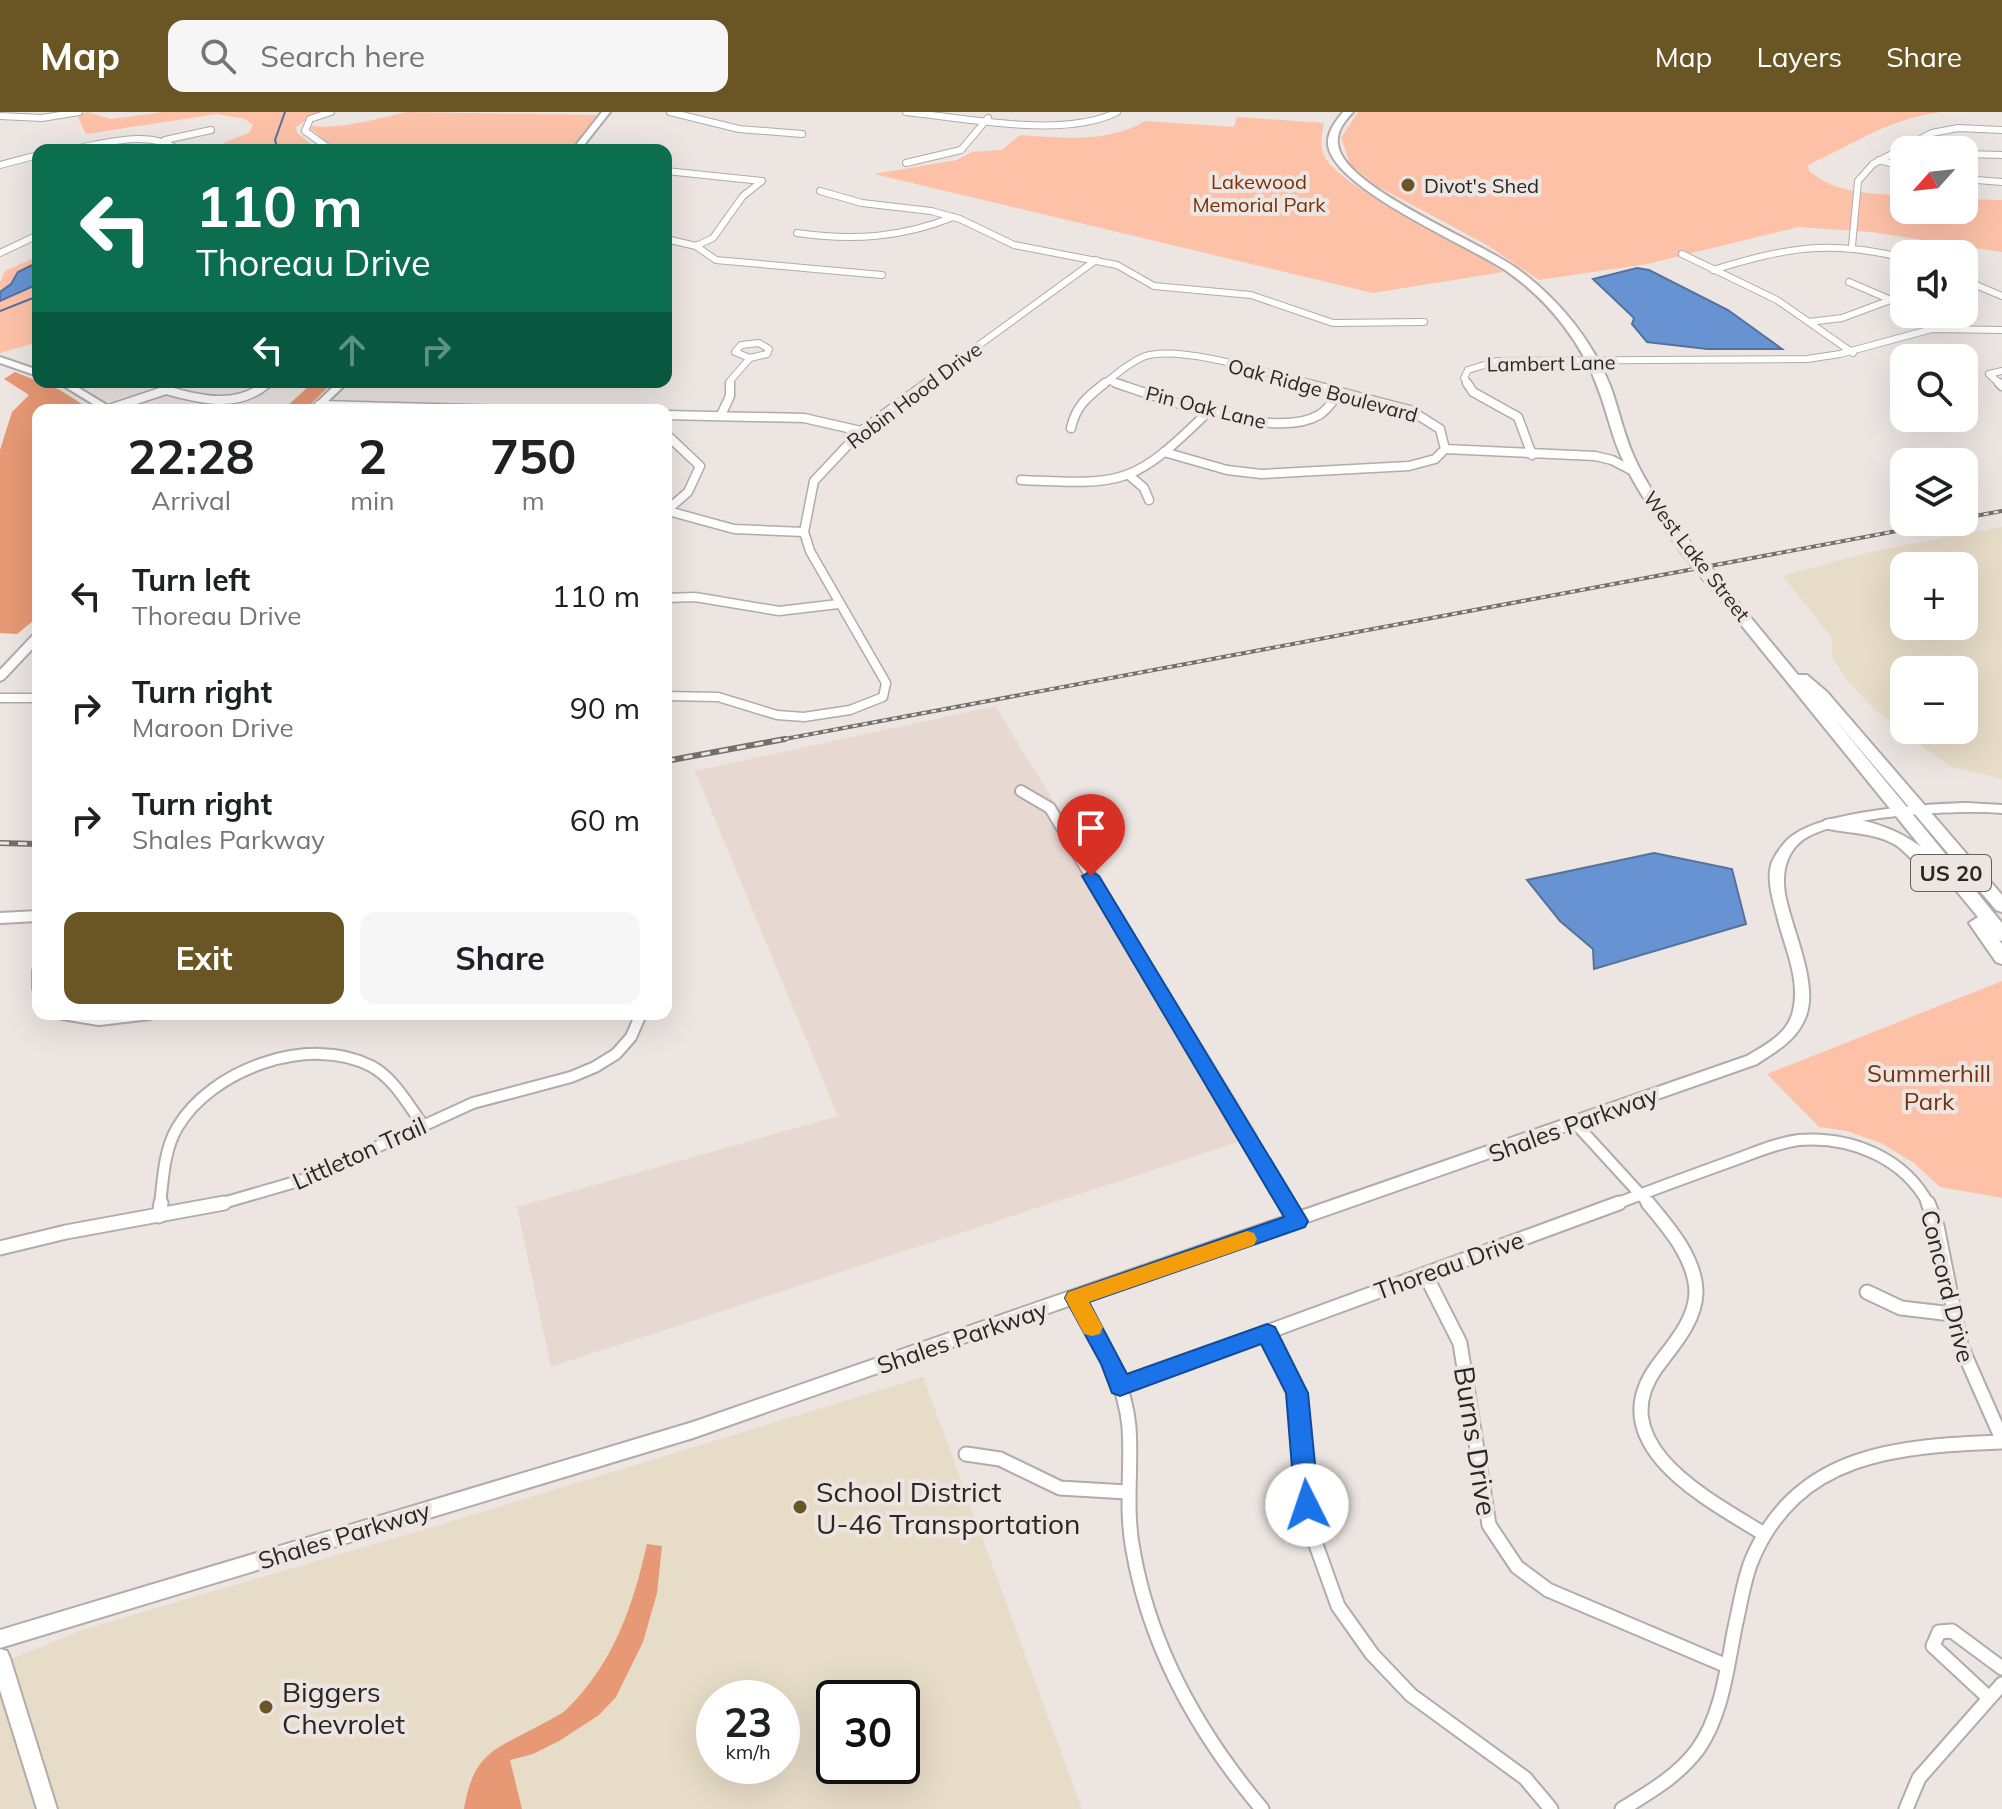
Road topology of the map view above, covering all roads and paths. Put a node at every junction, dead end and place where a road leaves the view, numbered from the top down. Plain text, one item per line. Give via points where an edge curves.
1 (79, 112) edge
2 (331, 112) edge
3 (606, 112) edge
4 (670, 112) edge
5 (906, 112) edge
6 (1035, 112) edge
7 (1117, 112) edge
8 (1348, 112) edge
9 (0, 116) edge
10 (988, 118) junction
11 (1023, 121) junction
12 (211, 130) dead end
13 (2002, 130) edge
14 (802, 134) dead end
15 (1924, 136) edge
16 (165, 140) junction
17 (105, 144) edge
18 (170, 144) edge
19 (323, 144) edge
20 (581, 144) edge
21 (1890, 153) edge
22 (1978, 154) edge
23 (2002, 155) edge
24 (32, 157) edge
25 (1879, 160) junction
26 (906, 163) dead end
27 (1890, 163) edge
28 (0, 165) edge
29 (672, 172) edge
30 (1978, 180) edge
31 (2002, 182) edge
32 (820, 191) dead end
33 (953, 217) junction
34 (797, 233) dead end
35 (32, 238) edge
36 (672, 240) edge
37 (696, 246) junction
38 (1852, 246) junction
39 (0, 253) edge
40 (1682, 254) dead end
41 (1890, 255) edge
42 (1096, 260) junction
43 (1713, 270) junction
44 (882, 275) dead end
45 (1849, 282) dead end
46 (1978, 286) edge
47 (2002, 296) edge
48 (1890, 300) edge
49 (1890, 300) edge
50 (1424, 322) dead end
51 (1809, 322) junction
52 (2002, 330) edge
53 (1855, 354) junction
54 (750, 358) dead end
55 (0, 360) edge
56 (1593, 361) junction
57 (32, 371) edge
58 (2002, 371) edge
59 (1109, 381) junction
60 (2002, 386) edge
61 (72, 388) edge
62 (263, 388) edge
63 (337, 388) edge
64 (166, 390) joint
65 (1340, 392) junction
66 (100, 404) edge
67 (124, 404) edge
68 (320, 404) edge
69 (1209, 411) junction
70 (672, 415) edge
71 (721, 415) junction
72 (1071, 428) dead end
73 (861, 431) junction
74 (672, 440) edge
75 (1624, 448) junction
76 (1445, 449) junction
77 (1164, 452) junction
78 (1532, 455) junction
79 (1595, 456) junction
80 (1635, 472) junction
81 (1130, 476) junction
82 (1021, 480) dead end
83 (1149, 500) dead end
84 (672, 506) edge
85 (672, 513) edge
86 (804, 532) junction
87 (672, 597) edge
88 (838, 604) junction
89 (32, 642) edge
90 (1776, 655) junction
91 (0, 677) edge
92 (672, 696) edge
93 (0, 698) edge
94 (32, 698) edge
95 (1021, 791) dead end
96 (2002, 809) edge
97 (1921, 810) junction
98 (1899, 811) junction
99 (1831, 824) junction
100 (2002, 906) edge
101 (32, 916) edge
102 (0, 918) edge
103 (2002, 935) edge
104 (2002, 958) edge
105 (638, 1020) edge
106 (1575, 1123) junction
107 (423, 1125) junction
108 (1778, 1144) joint
109 (1638, 1195) junction
110 (159, 1216) junction
111 (1298, 1221) junction
112 (0, 1248) edge
113 (1425, 1274) junction
114 (1867, 1292) dead end
115 (1076, 1298) junction
116 (1952, 1314) junction
117 (1267, 1333) junction
118 (1120, 1386) junction
119 (2002, 1441) edge
120 (966, 1454) dead end
121 (1127, 1492) junction
122 (1764, 1534) junction
123 (0, 1639) edge
124 (0, 1658) edge
125 (1727, 1666) junction
126 (2002, 1668) edge
127 (2002, 1684) edge
128 (1989, 1698) junction
129 (47, 1809) edge
130 (1262, 1809) edge
131 (1551, 1809) edge
132 (1622, 1809) edge
133 (1906, 1809) edge

1 - 9 street
2 - 19 street via 310,119 305,131
3 - 20 street
4 - 14 street via 739,129
5 - 10 street
6 - 11 street
7 - 11 street via 1065,126
8 - 56 highway, West Lake Street / US 20 via 1333,136 1343,167 1371,190 1465,239 1530,283
10 - 11 street
10 - 26 street via 961,150
12 - 16 street
13 - 15 street via 1944,128
16 - 17 street
16 - 18 street
21 - 25 street
22 - 23 street
24 - 28 street
25 - 27 street
25 - 38 street via 1858,181
29 - 37 street via 762,181 743,196 713,238
30 - 31 street
32 - 33 street
33 - 34 street via 919,232 885,238
33 - 42 street via 1014,245
35 - 39 street
36 - 37 street
37 - 44 street via 716,260
38 - 41 street
38 - 43 street via 1806,245
40 - 43 street
42 - 50 street via 1117,265 1154,286 1251,295 1333,323
42 - 73 street, Robin Hood Drive
43 - 51 street via 1777,300
45 - 49 street
46 - 47 street
48 - 51 street via 1842,318
51 - 53 street
52 - 53 street, Lambert Lane via 1946,328
53 - 56 street, Lambert Lane via 1799,365
54 - 71 street via 730,381
55 - 57 street
56 - 75 highway, West Lake Street / US 20
56 - 78 street, Lambert Lane via 1487,362 1465,374 1473,392 1518,417
58 - 60 street via 1989,375
59 - 65 street, Oak Ridge Boulevard via 1145,356 1169,353
59 - 69 street, Pin Oak Lane
59 - 72 street, Oak Ridge Boulevard via 1083,400
61 - 66 street
62 - 64 street via 215,402
63 - 68 street
64 - 67 street
65 - 69 street, Pin Oak Lane via 1319,415 1292,424
65 - 76 street, Oak Ridge Boulevard via 1429,420 1440,429
69 - 77 street
70 - 71 street
71 - 73 street via 804,418
73 - 86 street, Robin Hood Drive via 814,481
74 - 84 street via 700,466 692,486
75 - 79 street
75 - 80 highway, West Lake Street / US 20
76 - 77 street via 1435,459 1409,466 1261,474
76 - 78 street via 1487,456
77 - 81 street
78 - 79 street
79 - 80 street
80 - 90 highway, West Lake Street / US 20, bridge via 1683,544
81 - 82 street via 1111,481
81 - 83 street
85 - 86 street via 729,529
86 - 88 street
87 - 88 street via 697,595 771,611
88 - 92 street via 886,683 883,697 850,710 804,717 777,715 718,697
89 - 91 street
90 - 97 highway, West Lake Street / US 20 via 1822,695
90 - 98 highway, West Lake Street / US 20
93 - 94 street
95 - 111 street via 1050,808
96 - 97 street, Shales Parkway
97 - 98 street, Shales Parkway
97 - 100 highway, US 20
98 - 99 street, Shales Parkway
98 - 103 highway, US 20
99 - 104 highway via 1883,831 1904,841 1935,871
99 - 106 street, Shales Parkway via 1794,840 1777,868 1802,988 1801,1014 1790,1035 1761,1057
101 - 102 street
105 - 107 street, Littleton Trail via 628,1043 599,1065 476,1102
106 - 109 street
106 - 111 street, Shales Parkway
107 - 110 street, Littleton Trail via 301,1181
107 - 110 street via 394,1086 370,1065 318,1055 268,1063 229,1079 188,1111 171,1141
108 - 109 street, Thoreau Drive
108 - 116 street, Concord Drive via 1811,1138 1846,1142 1883,1158 1913,1180 1932,1209
109 - 113 street, Thoreau Drive
109 - 122 street via 1680,1244 1695,1286 1692,1317 1642,1394 1641,1424 1672,1473
110 - 112 street, Littleton Trail
111 - 115 street, Shales Parkway
113 - 117 street, Thoreau Drive
113 - 125 street, Burns Drive via 1460,1343 1485,1510 1506,1554 1548,1590
114 - 116 street via 1901,1308
115 - 118 street
115 - 123 street, Shales Parkway via 693,1430
116 - 119 street, Concord Drive via 1971,1376
117 - 118 street, Thoreau Drive
117 - 131 street via 1297,1393 1310,1528 1338,1606 1372,1654 1411,1695 1514,1769
118 - 121 street via 1129,1433
119 - 122 street via 1902,1448 1845,1463 1806,1486
120 - 121 street via 1000,1459 1060,1488
121 - 130 street via 1139,1583 1166,1664 1201,1727
122 - 125 street via 1750,1563
124 - 129 street
125 - 132 street via 1714,1720 1692,1757 1670,1779
126 - 128 street via 1952,1631 1934,1638 1940,1655
127 - 128 street
128 - 133 street via 1919,1778

